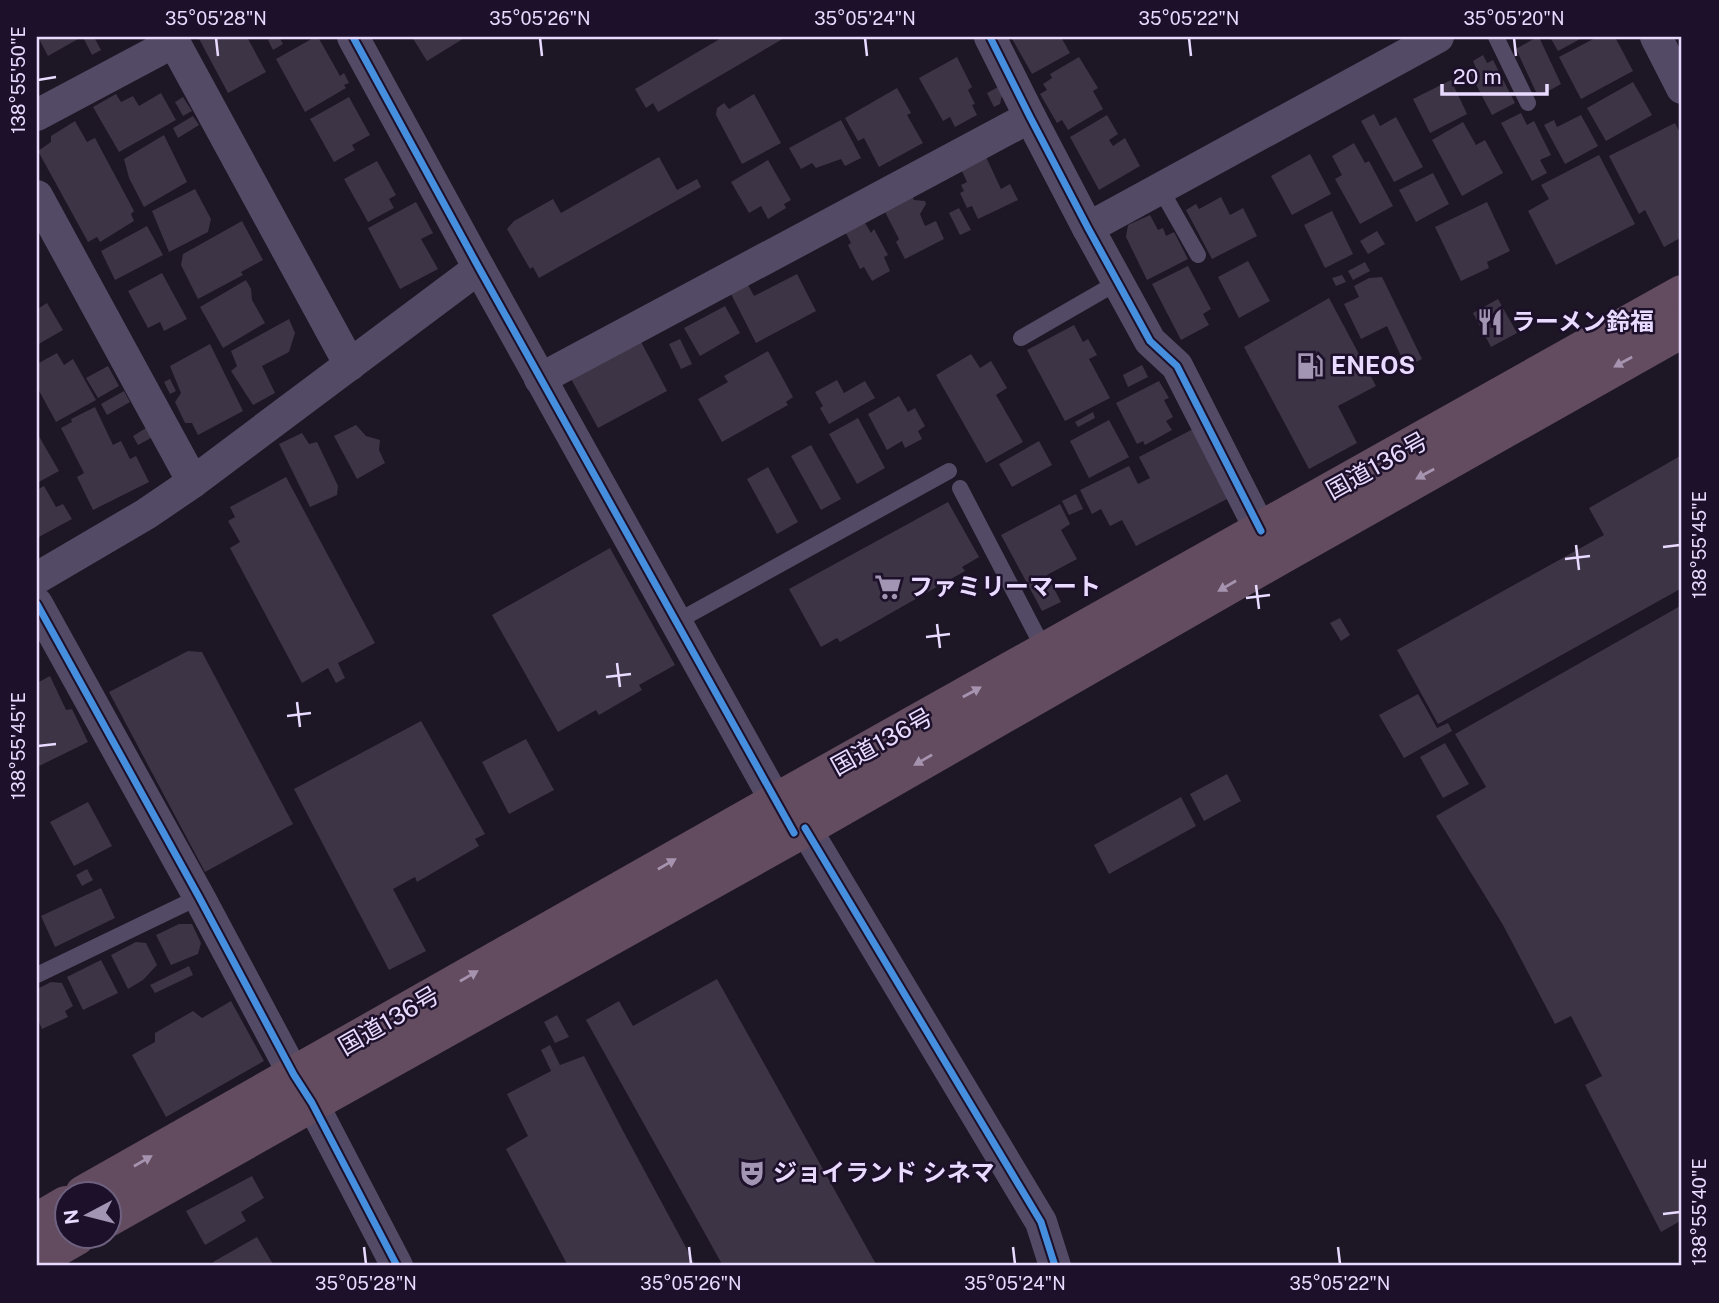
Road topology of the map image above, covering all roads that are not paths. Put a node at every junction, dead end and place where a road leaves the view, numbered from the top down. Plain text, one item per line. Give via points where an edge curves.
1 (353, 37) edge
2 (990, 37) edge
3 (1438, 37) edge
4 (1496, 37) edge
5 (1668, 46) edge
6 (1682, 88) edge
7 (1528, 103) dead end
8 (37, 115) edge
9 (1030, 117) junction
10 (1160, 188) junction
11 (37, 196) edge
12 (1088, 228) junction
13 (1198, 255) dead end
14 (479, 268) junction
15 (1118, 282) junction
16 (1682, 294) edge
17 (1682, 329) edge
18 (1021, 338) dead end
19 (350, 365) junction
20 (540, 379) junction
21 (949, 471) dead end
22 (193, 481) junction
23 (960, 488) dead end
24 (1261, 531) junction
25 (37, 578) edge
26 (37, 604) edge
27 (676, 622) junction
28 (1045, 651) junction
29 (792, 821) junction
30 (199, 897) junction
31 (37, 975) edge
32 (303, 1089) junction
33 (115, 1180) edge
34 (122, 1209) edge
35 (53, 1250) edge
36 (37, 1259) edge
37 (397, 1266) edge
38 (1055, 1266) edge

1 - 14 street
2 - 9 street
3 - 10 street
4 - 7 lane
5 - 6 street
8 - 19 street via 174,42
9 - 12 street
9 - 20 street
10 - 12 street
10 - 13 lane
11 - 22 street
12 - 15 street
14 - 19 street
14 - 20 street
15 - 18 lane
15 - 24 street via 1150,341 1177,366
16 - 24 highway, 国道136号
17 -> 29 highway, 国道136号 via 1285,553
19 - 22 street
20 - 27 street
21 - 27 lane
22 - 25 street
23 - 28 lane
24 - 28 highway, 国道136号
26 - 30 street
27 - 29 street
29 -> 28 highway, 国道136号
29 - 32 highway, 国道136号
29 - 38 street via 1041,1222
30 - 31 lane
30 - 32 street
33 -> 32 highway, 国道136号
32 - 34 highway, 国道136号
32 - 37 street
35 - 36 highway

